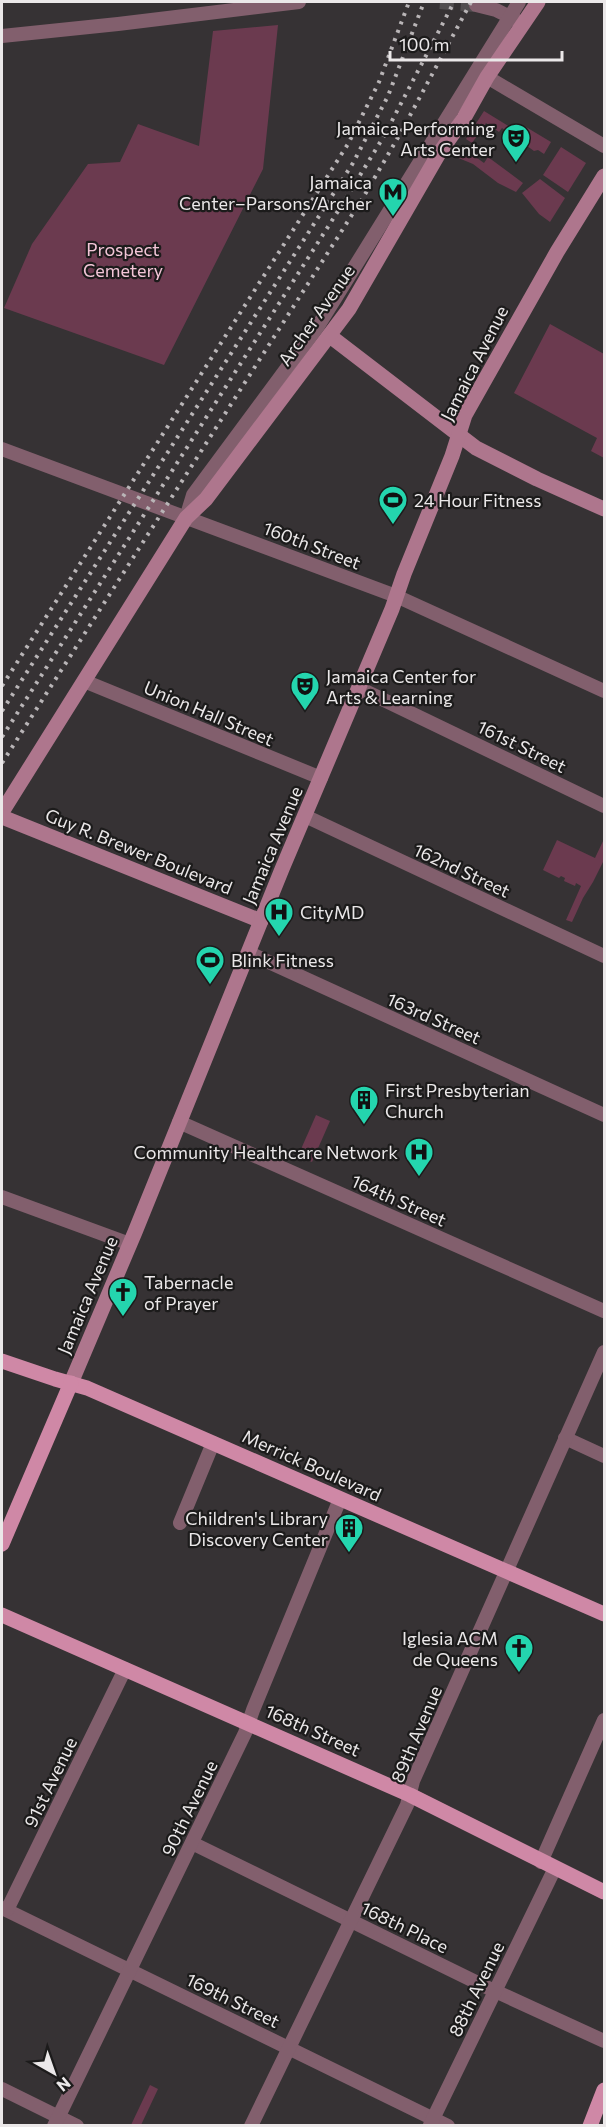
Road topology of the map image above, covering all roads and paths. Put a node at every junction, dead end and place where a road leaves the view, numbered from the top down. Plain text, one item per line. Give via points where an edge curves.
1 (299, 2) edge
2 (519, 2) edge
3 (538, 2) edge
4 (476, 5) dead end
5 (516, 20) junction
6 (2, 36) edge
7 (488, 77) junction
8 (604, 146) edge
9 (604, 176) edge
10 (324, 331) junction
11 (459, 435) junction
12 (2, 449) edge
13 (604, 509) edge
14 (186, 518) junction
15 (396, 596) junction
16 (84, 681) junction
17 (359, 688) junction
18 (604, 691) edge
19 (321, 778) junction
20 (604, 806) edge
21 (2, 813) edge
22 (305, 816) junction
23 (2, 818) edge
24 (261, 921) junction
25 (249, 953) junction
26 (604, 956) edge
27 (604, 1115) edge
28 (179, 1122) junction
29 (2, 1197) edge
30 (130, 1244) junction
31 (604, 1311) edge
32 (604, 1352) edge
33 (2, 1361) edge
34 (71, 1383) junction
35 (565, 1438) junction
36 (213, 1443) junction
37 (604, 1456) edge
38 (340, 1499) junction
39 (180, 1523) dead end
40 (2, 1544) edge
41 (507, 1572) junction
42 (604, 1614) edge
43 (2, 1615) edge
44 (125, 1669) junction
45 (604, 1720) edge
46 (248, 1722) junction
47 (410, 1795) junction
48 (192, 1843) junction
49 (548, 1865) junction
50 (604, 1892) edge
51 (4, 1909) edge
52 (351, 1920) junction
53 (130, 1970) junction
54 (495, 1991) junction
55 (604, 2042) edge
56 (289, 2048) junction
57 (2, 2089) edge
58 (604, 2090) edge
59 (57, 2121) edge
60 (432, 2122) edge
61 (77, 2126) edge
62 (251, 2126) edge
63 (448, 2126) edge
64 (590, 2126) edge

1 - 6 street
2 - 5 street, Archer Avenue
3 - 5 main road, Archer Avenue
4 - 5 street
5 - 7 main road, Archer Avenue
5 - 10 street, Archer Avenue
7 - 8 street
7 - 10 main road, Archer Avenue via 349,309
9 - 11 main road, Jamaica Avenue via 498,356 465,415
10 - 11 main road
10 - 14 main road, Archer Avenue via 206,499
11 - 13 main road via 476,448
11 - 15 main road, Jamaica Avenue
12 - 14 street, 160th Street
14 - 15 street, 160th Street
14 - 16 main road, Archer Avenue
15 - 17 main road, Jamaica Avenue
15 - 18 street, 160th Street
16 - 19 street, Union Hall Street
16 - 21 main road, Archer Avenue
17 - 19 main road, Jamaica Avenue
17 - 20 street, 161st Street
19 - 22 main road, Jamaica Avenue
22 - 24 main road, Jamaica Avenue
22 - 26 street, 162nd Street
23 - 24 main road, Guy R. Brewer Boulevard
24 - 25 main road, Jamaica Avenue
25 - 27 street, 163rd Street
25 - 28 main road, Jamaica Avenue
28 - 30 main road, Jamaica Avenue
28 - 31 street, 164th Street
29 - 30 street
30 - 34 main road, Jamaica Avenue
32 - 35 street, 89th Avenue
33 - 34 main road, Merrick Boulevard
34 - 36 main road, Merrick Boulevard
34 - 40 main road, Jamaica Avenue
35 - 37 street
35 - 41 street, 89th Avenue
36 - 38 main road, Merrick Boulevard
36 - 39 street
38 - 41 main road, Merrick Boulevard
38 - 46 street, 90th Avenue
41 - 42 main road, Merrick Boulevard
41 - 47 street, 89th Avenue
43 - 44 main road, 168th Street
44 - 46 main road, 168th Street
44 - 51 street, 91st Avenue
45 - 49 street, 88th Avenue
46 - 47 main road, 168th Street
46 - 48 street, 90th Avenue
47 - 49 main road, 168th Street
47 - 52 street, 89th Avenue
48 - 52 street, 168th Place
48 - 53 street, 90th Avenue
49 - 50 main road, 168th Street
49 - 54 street, 88th Avenue
51 - 53 street, 169th Street
52 - 54 street, 168th Place
52 - 56 street, 89th Avenue
53 - 56 street, 169th Street
53 - 59 street, 90th Avenue
54 - 55 street, 168th Place
54 - 60 street, 88th Avenue
56 - 60 street, 169th Street
56 - 62 street, 89th Avenue
57 - 59 street
58 - 64 main road
59 - 61 street
60 - 63 street, 169th Street

